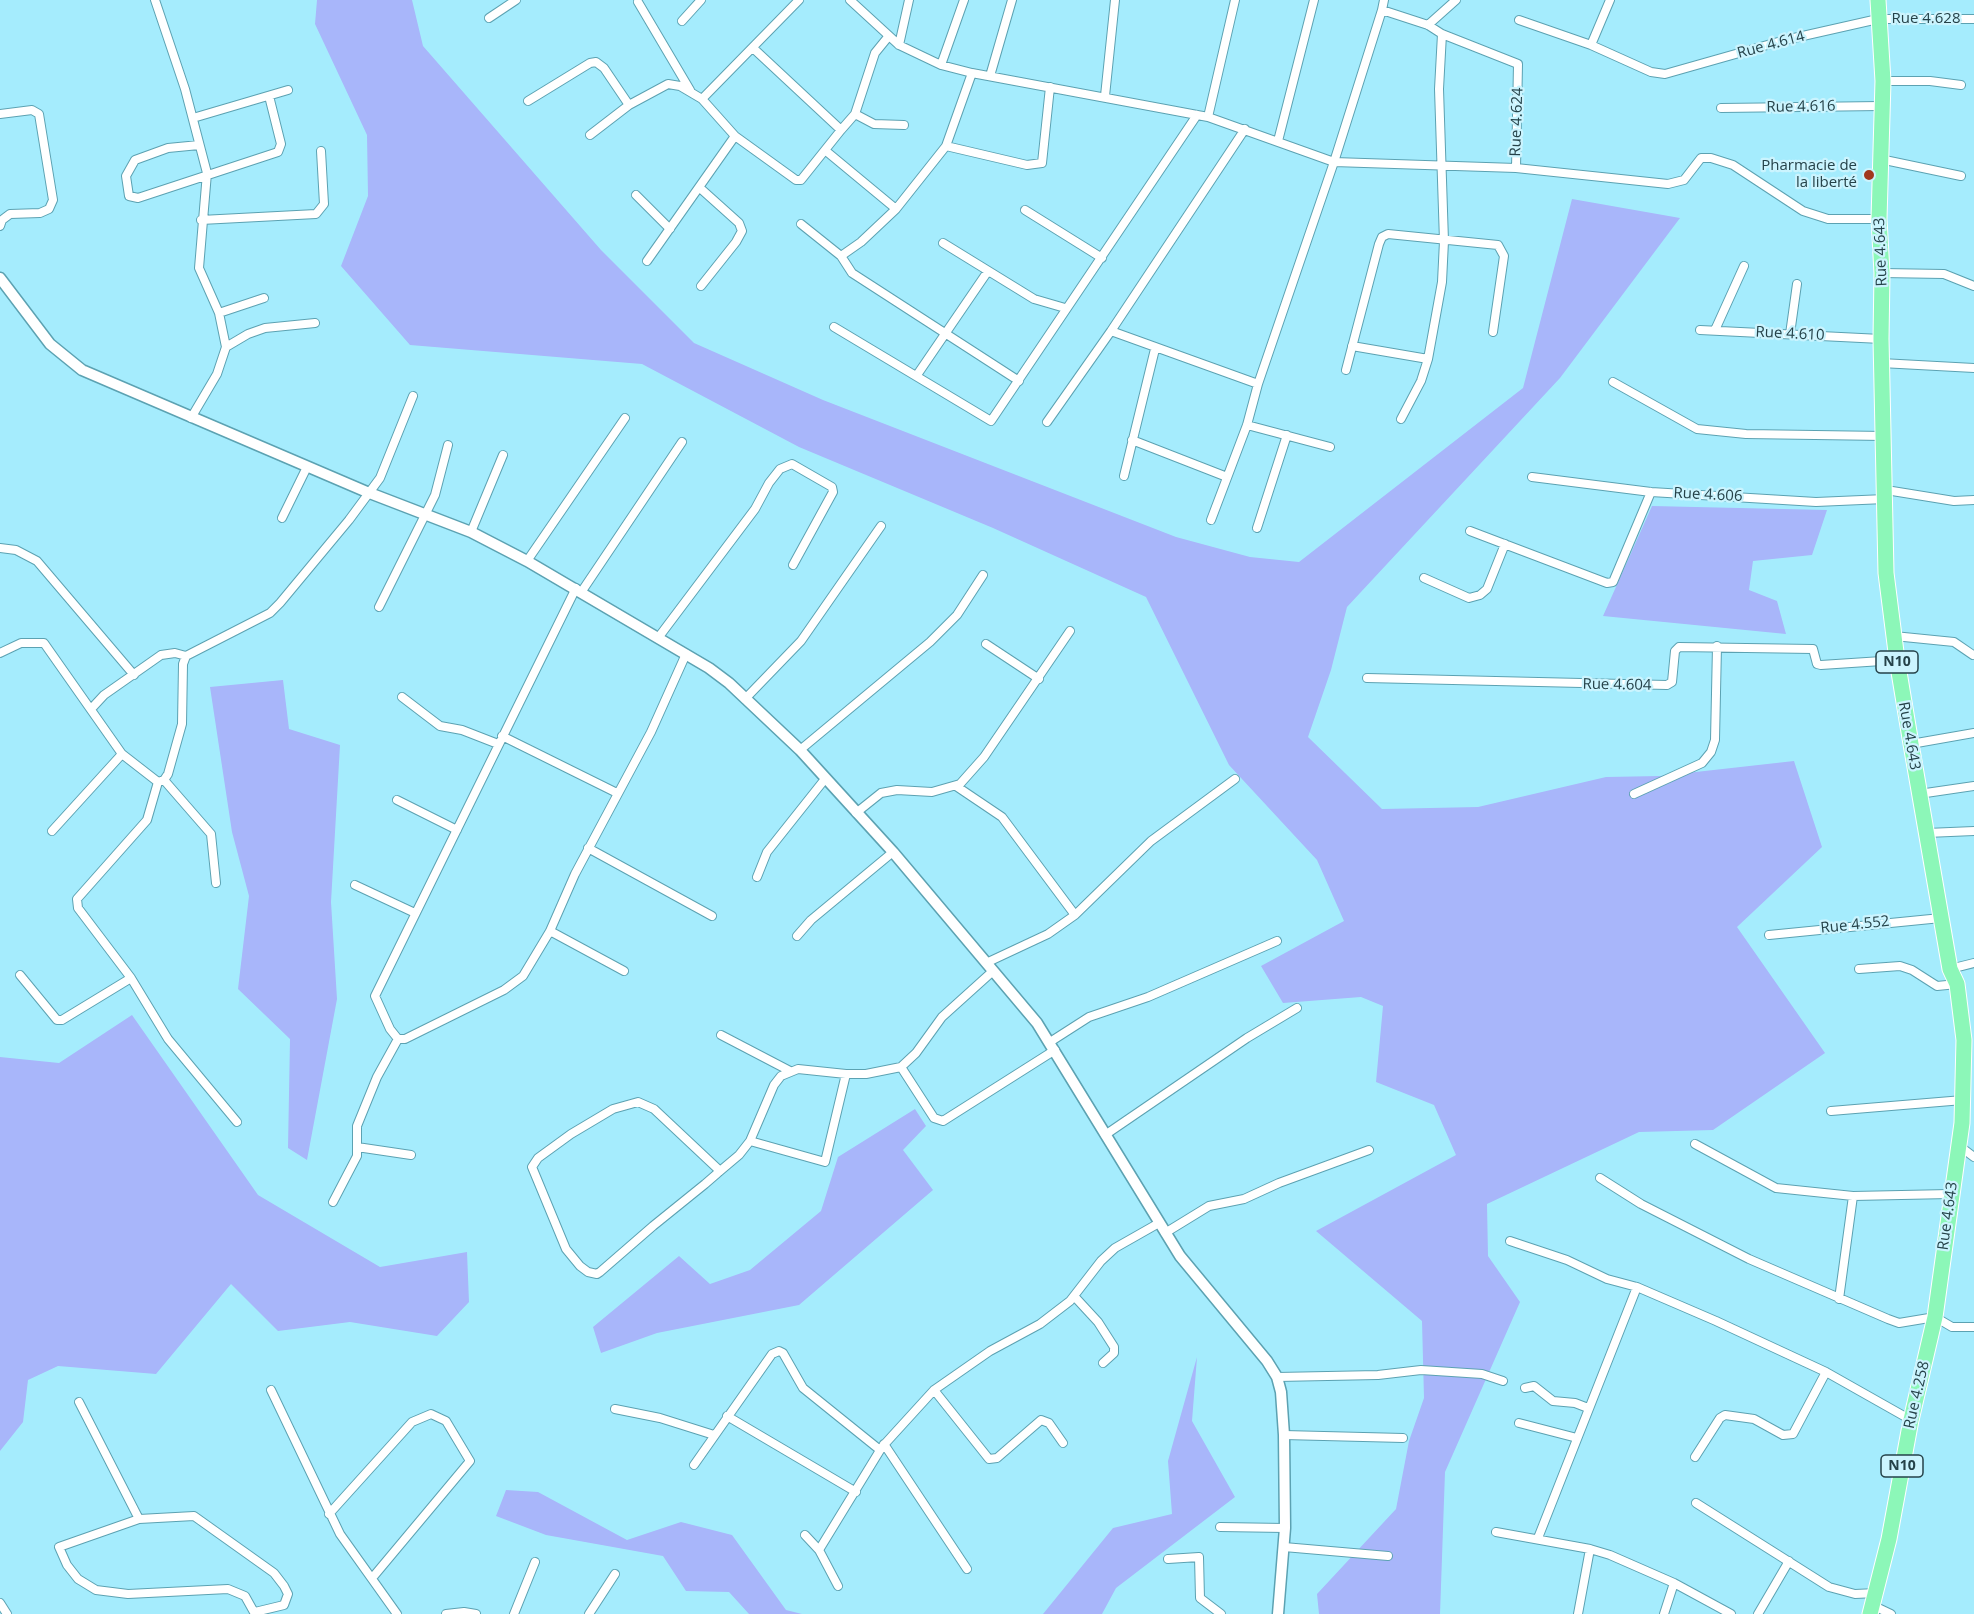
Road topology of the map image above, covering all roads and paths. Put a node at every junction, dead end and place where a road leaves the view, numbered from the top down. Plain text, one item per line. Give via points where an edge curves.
1 (155, 0) edge
2 (516, 0) edge
3 (700, 0) edge
4 (799, 0) edge
5 (850, 0) edge
6 (909, 0) edge
7 (964, 0) edge
8 (1012, 0) edge
9 (1115, 0) edge
10 (1235, 0) edge
11 (1314, 0) edge
12 (1384, 0) edge
13 (1456, 0) edge
14 (1610, 0) edge
15 (1878, 0) edge
16 (638, 2) dead end
17 (1382, 10) junction
18 (489, 18) dead end
19 (1878, 19) junction
20 (1974, 19) edge
21 (1519, 20) dead end
22 (682, 21) dead end
23 (1428, 25) junction
24 (1442, 34) junction
25 (888, 37) junction
26 (899, 45) junction
27 (1592, 45) junction
28 (753, 48) junction
29 (941, 65) junction
30 (972, 73) junction
31 (990, 76) junction
32 (1882, 81) junction
33 (1961, 85) dead end
34 (1050, 87) junction
35 (288, 90) dead end
36 (691, 91) junction
37 (269, 96) junction
38 (1105, 96) junction
39 (702, 99) junction
40 (528, 101) dead end
41 (629, 105) junction
42 (1881, 106) junction
43 (1721, 108) dead end
44 (0, 114) edge
45 (855, 114) junction
46 (1197, 115) junction
47 (1208, 117) junction
48 (193, 118) junction
49 (904, 125) dead end
50 (1245, 129) junction
51 (842, 130) junction
52 (590, 135) dead end
53 (735, 136) junction
54 (1278, 141) junction
55 (199, 146) junction
56 (946, 146) junction
57 (321, 151) dead end
58 (826, 152) junction
59 (1880, 159) junction
60 (1334, 162) junction
61 (1440, 167) junction
62 (1516, 168) junction
63 (207, 173) junction
64 (1961, 176) dead end
65 (700, 188) junction
66 (636, 195) dead end
67 (896, 209) junction
68 (1025, 210) dead end
69 (1879, 219) junction
70 (201, 220) junction
71 (801, 224) dead end
72 (0, 226) edge
73 (670, 229) junction
74 (1444, 241) junction
75 (943, 243) dead end
76 (841, 256) junction
77 (1102, 258) junction
78 (647, 261) dead end
79 (1744, 266) dead end
80 (988, 271) junction
81 (1882, 273) junction
82 (0, 278) edge
83 (1797, 284) dead end
84 (701, 286) dead end
85 (1974, 286) edge
86 (264, 298) dead end
87 (1065, 308) junction
88 (219, 313) junction
89 (315, 322) dead end
90 (834, 327) dead end
91 (1700, 330) dead end
92 (1715, 330) junction
93 (1111, 331) junction
94 (1493, 332) dead end
95 (1790, 334) junction
96 (946, 335) junction
97 (1881, 339) junction
98 (1352, 346) junction
99 (226, 347) junction
100 (1155, 349) junction
101 (1428, 359) junction
102 (1881, 363) junction
103 (1974, 368) edge
104 (1346, 370) dead end
105 (917, 375) junction
106 (1019, 381) junction
107 (1613, 382) dead end
108 (1258, 384) junction
109 (413, 396) dead end
110 (191, 418) junction
111 (625, 418) dead end
112 (1401, 419) dead end
113 (1047, 422) dead end
114 (1247, 425) junction
115 (1287, 435) junction
116 (1884, 436) junction
117 (1132, 440) junction
118 (682, 442) dead end
119 (448, 445) dead end
120 (1330, 447) dead end
121 (503, 455) dead end
122 (307, 467) junction
123 (1124, 476) dead end
124 (1227, 477) junction
125 (1532, 477) dead end
126 (367, 492) junction
127 (1651, 492) junction
128 (1886, 494) junction
129 (1974, 500) edge
130 (423, 515) junction
131 (282, 518) dead end
132 (1211, 520) dead end
133 (881, 526) dead end
134 (1257, 528) dead end
135 (1470, 531) dead end
136 (471, 532) junction
137 (1505, 544) junction
138 (0, 548) edge
139 (527, 561) junction
140 (793, 565) dead end
141 (983, 575) dead end
142 (1424, 578) dead end
143 (579, 590) junction
144 (379, 607) dead end
145 (1070, 631) dead end
146 (1894, 636) junction
147 (658, 638) junction
148 (986, 644) dead end
149 (1717, 646) junction
150 (0, 653) edge
151 (686, 654) junction
152 (1973, 655) edge
153 (186, 656) junction
154 (1896, 660) junction
155 (134, 675) junction
156 (1367, 678) dead end
157 (1038, 679) junction
158 (402, 697) dead end
159 (745, 699) junction
160 (91, 710) junction
161 (1974, 733) edge
162 (500, 740) junction
163 (1911, 744) junction
164 (800, 750) junction
165 (122, 754) junction
166 (825, 779) junction
167 (1235, 779) dead end
168 (161, 781) junction
169 (956, 786) junction
170 (1974, 786) edge
171 (617, 793) junction
172 (1634, 794) dead end
173 (1919, 794) junction
174 (397, 800) dead end
175 (856, 813) junction
176 (457, 830) junction
177 (52, 831) dead end
178 (1974, 831) edge
179 (1927, 833) junction
180 (588, 848) junction
181 (893, 852) junction
182 (757, 877) dead end
183 (216, 883) dead end
184 (355, 885) dead end
185 (415, 913) junction
186 (1075, 915) junction
187 (712, 916) dead end
188 (1941, 918) junction
189 (550, 931) junction
190 (1769, 935) dead end
191 (797, 936) dead end
192 (1277, 941) dead end
193 (1974, 963) edge
194 (990, 967) junction
195 (1859, 969) dead end
196 (1950, 969) junction
197 (624, 971) dead end
198 (20, 975) dead end
199 (131, 978) junction
200 (1957, 984) junction
201 (1298, 1008) dead end
202 (721, 1035) dead end
203 (398, 1039) junction
204 (1969, 1042) edge
205 (1053, 1046) junction
206 (901, 1067) junction
207 (790, 1071) junction
208 (846, 1074) junction
209 (1963, 1100) junction
210 (1831, 1111) dead end
211 (237, 1122) dead end
212 (1105, 1135) junction
213 (750, 1141) junction
214 (1695, 1144) dead end
215 (1958, 1145) junction
216 (357, 1148) junction
217 (1369, 1150) dead end
218 (411, 1155) dead end
219 (1974, 1157) edge
220 (720, 1171) junction
221 (1600, 1178) dead end
222 (1950, 1194) junction
223 (1852, 1196) junction
224 (333, 1202) dead end
225 (1159, 1223) junction
226 (1165, 1233) junction
227 (1510, 1241) dead end
228 (1637, 1287) junction
229 (1074, 1296) junction
230 (1839, 1299) junction
231 (1935, 1317) junction
232 (1974, 1327) edge
233 (1103, 1363) dead end
234 (1826, 1372) junction
235 (1277, 1377) junction
236 (1503, 1381) dead end
237 (1525, 1388) dead end
238 (271, 1390) dead end
239 (934, 1390) junction
240 (79, 1402) dead end
241 (1588, 1408) junction
242 (615, 1409) dead end
243 (727, 1416) junction
244 (1911, 1420) junction
245 (1519, 1424) dead end
246 (714, 1435) junction
247 (1284, 1435) junction
248 (1403, 1438) dead end
249 (1577, 1438) junction
250 (1063, 1443) dead end
251 (882, 1447) junction
252 (1695, 1457) dead end
253 (694, 1466) dead end
254 (856, 1492) junction
255 (1696, 1503) dead end
256 (329, 1514) junction
257 (139, 1519) junction
258 (1220, 1527) dead end
259 (1285, 1528) junction
260 (1496, 1532) dead end
261 (805, 1536) dead end
262 (1538, 1538) junction
263 (1284, 1548) junction
264 (1590, 1549) junction
265 (819, 1550) junction
266 (1388, 1556) dead end
267 (1168, 1559) dead end
268 (1789, 1561) junction
269 (535, 1562) dead end
270 (967, 1569) dead end
271 (615, 1574) dead end
272 (373, 1577) junction
273 (1674, 1583) junction
274 (838, 1586) dead end
275 (0, 1604) edge
276 (1873, 1604) edge
277 (255, 1613) edge
278 (7, 1614) edge
279 (397, 1614) edge
280 (446, 1614) edge
281 (476, 1614) edge
282 (514, 1614) edge
283 (589, 1614) edge
284 (1221, 1614) edge
285 (1278, 1614) edge
286 (1578, 1614) edge
287 (1664, 1614) edge
288 (1731, 1614) edge
289 (1758, 1614) edge
290 (1891, 1614) edge

1 - 48 street
2 - 18 street
3 - 22 street
4 - 28 street
5 - 25 street
6 - 26 street
7 - 29 street
8 - 31 street
9 - 38 street
10 - 47 street
11 - 54 street
12 - 17 street
13 - 23 street
14 - 27 street
15 - 19 highway, Rue 4.643 / N10
16 - 36 street
17 - 23 street, Rue 4.624
17 - 60 street
19 - 20 street, Rue 4.628
19 - 27 street, Rue 4.614 via 1665,74 1651,72
19 - 32 highway, Rue 4.643 / N10
21 - 27 street
23 - 24 street, Rue 4.624
24 - 61 street
24 - 62 street, Rue 4.624 via 1518,64
25 - 26 street
25 - 45 street via 875,53
26 - 29 street
28 - 39 street
28 - 51 street
29 - 30 street
30 - 31 street
30 - 56 street
31 - 34 street
32 - 33 street
32 - 42 highway, Rue 4.643 / N10
34 - 38 street
34 - 56 street via 1042,163 1027,165
35 - 37 street
36 - 39 street
36 - 41 street via 668,84
37 - 48 street
37 - 63 street via 281,144 278,152
38 - 46 street
39 - 53 street
40 - 41 street via 596,62
41 - 52 street
42 - 43 street, Rue 4.616
42 - 59 highway, Rue 4.643 / N10
44 - 72 street via 32,110 39,114 53,200 49,209 40,213 10,214
45 - 49 street via 874,124
45 - 51 street
46 - 47 street
46 - 77 street
47 - 50 street
48 - 55 street
50 - 54 street
50 - 93 street
51 - 58 street
53 - 58 street via 796,180 806,177
53 - 65 street
54 - 60 street
55 - 63 street
55 - 63 street via 168,148 135,160 126,176 129,196 138,198
56 - 67 street
57 - 70 street via 324,204 316,214
58 - 67 street
59 - 64 street
59 - 69 highway, Rue 4.643 / N10
60 - 61 street
60 - 108 street
61 - 62 street
61 - 74 street
62 - 69 street, Rue 4.624 via 1668,184 1684,180 1701,158 1711,158 1733,165 1803,211 1828,219
63 - 70 street
65 - 73 street
65 - 84 street via 739,223 742,231
66 - 73 street
67 - 76 street
68 - 77 street
69 - 81 highway, Rue 4.643 / N10
70 - 88 street via 199,268
71 - 76 street
73 - 78 street
74 - 94 street via 1498,245 1502,250
74 - 98 street via 1394,233 1382,237
74 - 101 street via 1442,282
75 - 80 street
76 - 96 street via 852,273
77 - 87 street
79 - 92 street
80 - 87 street via 1034,299
80 - 96 street
81 - 85 street via 1944,274
81 - 97 highway, Rue 4.643 / N10
82 - 110 street via 66,359 99,378
83 - 95 street
86 - 88 street
87 - 106 street
88 - 99 street
89 - 99 street via 265,328
90 - 105 street
91 - 92 street, Rue 4.610
92 - 95 street, Rue 4.610
93 - 100 street
93 - 113 street
95 - 97 street, Rue 4.610
96 - 105 street
96 - 106 street
97 - 102 highway, Rue 4.643 / N10
98 - 101 street
98 - 104 street
99 - 110 street via 217,374
100 - 108 street
100 - 117 street
101 - 112 street
102 - 103 street
102 - 116 highway, Rue 4.643 / N10
105 - 106 street via 988,421
107 - 116 street via 1697,429 1746,434
108 - 114 street
109 - 126 street via 388,462
110 - 122 street
111 - 139 street
114 - 115 street
114 - 124 street
115 - 120 street
115 - 134 street
116 - 128 highway, Rue 4.643 / N10
117 - 123 street
117 - 124 street
118 - 143 street
119 - 130 street via 435,495
121 - 136 street
122 - 126 street
122 - 131 street
124 - 132 street
125 - 127 street, Rue 4.606
126 - 130 street
126 - 153 street via 349,520 270,613
127 - 128 street, Rue 4.606 via 1816,502
127 - 137 street via 1613,582
128 - 129 street, Rue 4.606
128 - 146 highway, Rue 4.643 / N10 via 1886,573
130 - 136 street
130 - 144 street
133 - 159 street via 801,641
135 - 137 street
136 - 139 street
137 - 142 street via 1487,589 1480,595 1469,598
138 - 155 street via 16,550 37,561
139 - 143 street
140 - 147 street via 833,492 832,487 792,464 780,469 769,483 755,509
141 - 164 street via 957,615 930,642
143 - 147 street
143 - 162 street
145 - 157 street
146 - 152 street via 1954,642
146 - 154 highway, Rue 4.643 / N10
147 - 151 street
148 - 157 street
149 - 154 street, Rue 4.604 via 1813,649 1817,664 1821,665
149 - 156 street, Rue 4.604 via 1679,647 1675,651 1672,682 1667,685
149 - 172 street via 1715,740 1711,752 1702,763
150 - 160 street via 21,643 44,643
151 - 159 street
151 - 171 street via 651,732
153 - 155 street via 161,655
153 - 168 street via 182,724 168,774
154 - 163 highway, Rue 4.643 / N10
155 - 160 street via 104,695
157 - 169 street via 971,774
158 - 162 street via 440,726
159 - 164 street
160 - 165 street
161 - 163 street
162 - 171 street
162 - 176 street
163 - 173 highway, Rue 4.643 / N10
164 - 166 street
165 - 168 street
165 - 177 street
166 - 175 street
166 - 182 street via 767,852
167 - 186 street via 1151,842
168 - 183 street via 211,834
168 - 199 street via 147,820 78,899 78,908
169 - 175 street via 932,792 886,792 876,795
169 - 186 street via 1002,817
170 - 173 street
171 - 180 street
173 - 179 highway, Rue 4.643 / N10
174 - 176 street
175 - 181 street
176 - 185 street
178 - 179 street
179 - 188 highway, Rue 4.643 / N10
180 - 187 street
180 - 189 street
181 - 191 street
181 - 194 street
184 - 185 street
185 - 203 street via 375,996
186 - 194 street
188 - 190 street, Rue 4.552
188 - 196 highway, Rue 4.643 / N10
189 - 197 street
189 - 203 street via 515,983 405,1039
192 - 205 street via 1148,997 1089,1017
193 - 196 street
194 - 205 street
194 - 206 street
195 - 200 street via 1900,966 1937,986
196 - 200 highway, Rue 4.643 / N10
198 - 199 street via 57,1020
199 - 211 street via 168,1039
200 - 204 highway, Rue 4.643 / N10
201 - 212 street
202 - 207 street
203 - 216 street via 357,1126
204 - 209 highway, Rue 4.643 / N10
205 - 206 street via 943,1121 934,1118
205 - 212 street
206 - 208 street
207 - 208 street
207 - 213 street via 774,1085
208 - 213 street via 825,1162
209 - 210 street
209 - 215 highway, Rue 4.643 / N10
212 - 225 street
213 - 220 street
214 - 223 street via 1776,1188
215 - 219 street
215 - 222 highway, Rue 4.643 / N10
216 - 218 street
216 - 224 street via 357,1156
217 - 226 street via 1244,1199 1213,1204
220 - 220 street via 593,1275 574,1260 558,1236 532,1167 571,1134 613,1109 638,1102 654,1109
221 - 230 street via 1641,1204 1749,1259
222 - 223 street
222 - 231 highway, Rue 4.643 / N10
223 - 230 street
225 - 226 street
225 - 229 street via 1115,1248
226 - 235 street
227 - 228 street
228 - 234 street
228 - 241 street
229 - 233 street via 1114,1347 1114,1353
229 - 239 street via 1040,1324 990,1351
230 - 231 street via 1899,1323
231 - 232 street via 1952,1327
231 - 244 highway, Rue 4.258 / N10
234 - 244 street
234 - 252 street via 1793,1434 1783,1435 1754,1419 1725,1415
235 - 236 street via 1421,1370 1482,1374
235 - 247 street
237 - 241 street via 1534,1386 1553,1401
238 - 256 street
239 - 250 street via 989,1460 997,1458 1041,1420 1049,1423
239 - 251 street
240 - 257 street
241 - 249 street
242 - 246 street
243 - 246 street
243 - 251 street via 778,1351 783,1353 803,1388
243 - 254 street
244 - 276 highway, Rue 4.258 / N10
245 - 249 street
246 - 253 street
247 - 248 street
247 - 259 street
249 - 262 street
251 - 254 street
251 - 270 street
254 - 265 street
255 - 268 street
256 - 272 street
256 - 272 street via 412,1422 431,1414 446,1421 470,1461
257 - 277 street via 194,1516 274,1573 288,1600 279,1607
257 - 277 street via 60,1545 58,1549 78,1579 96,1590 128,1594 228,1589 245,1596
258 - 259 street
259 - 263 street
260 - 262 street
261 - 265 street
262 - 264 street
263 - 266 street
263 - 285 street
264 - 273 street
264 - 286 street
265 - 274 street
267 - 284 street via 1199,1557 1200,1598
268 - 276 street via 1829,1587 1855,1593
268 - 289 street
269 - 282 street
271 - 283 street
272 - 279 street
273 - 287 street
273 - 288 street
275 - 278 street
276 - 290 street
280 - 281 street

